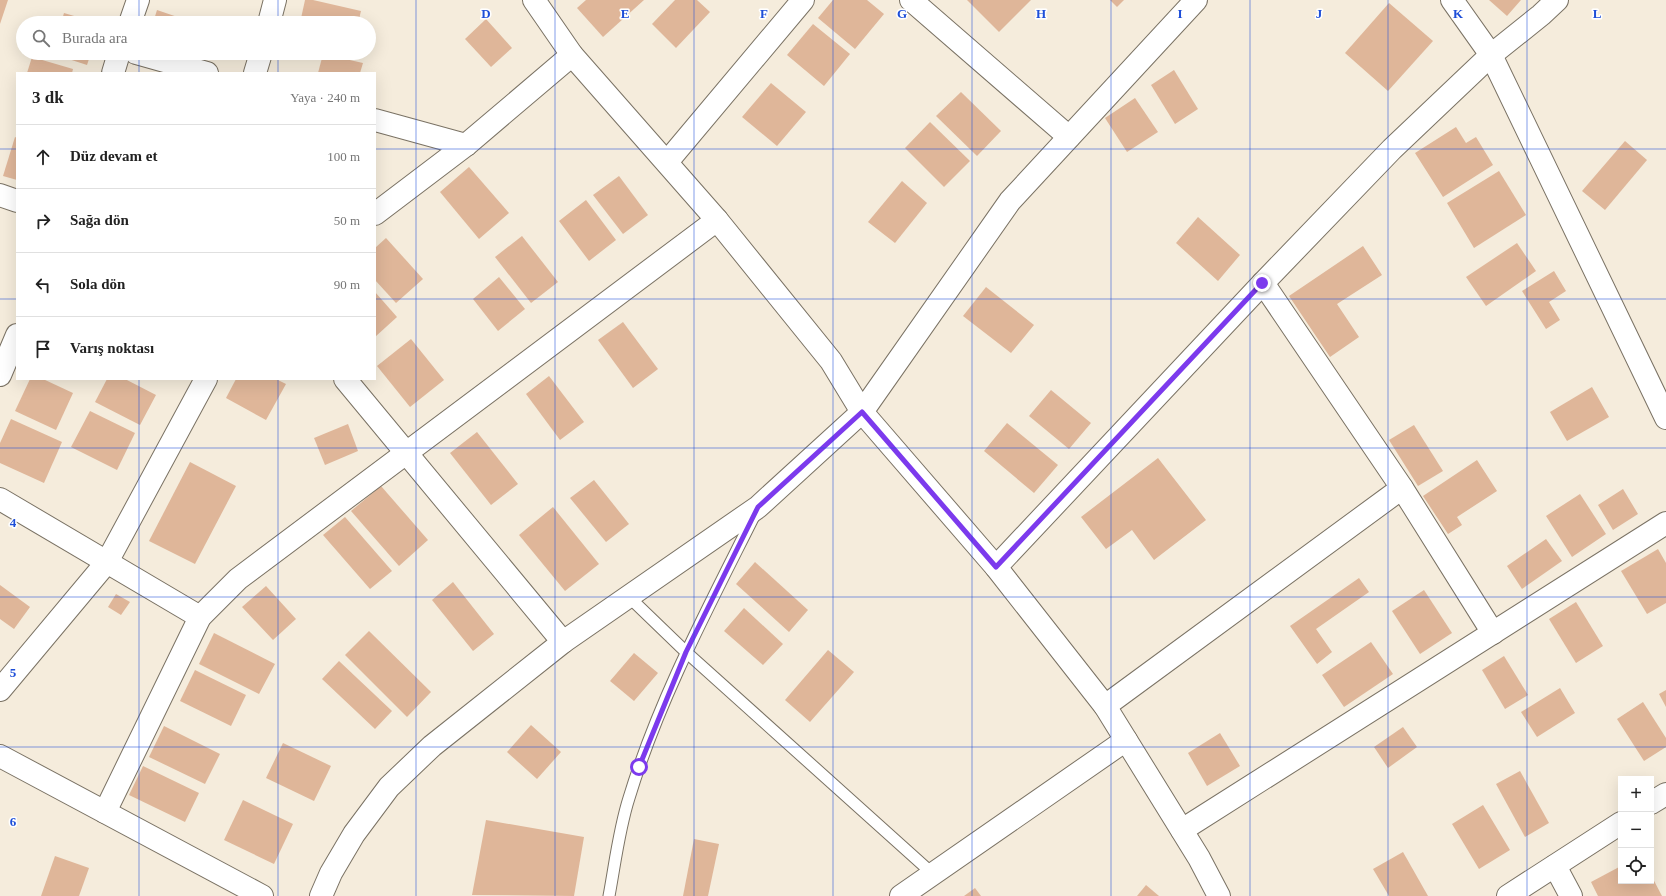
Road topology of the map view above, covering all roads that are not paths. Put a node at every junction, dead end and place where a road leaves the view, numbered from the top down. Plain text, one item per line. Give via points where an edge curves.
1 (138, 0) edge
2 (275, 0) edge
3 (534, 0) edge
4 (803, 0) edge
5 (910, 0) edge
6 (1196, 0) edge
7 (1452, 0) edge
8 (1556, 0) edge
9 (132, 16) edge
10 (271, 16) edge
11 (1491, 54) junction
12 (572, 55) junction
13 (117, 60) edge
14 (161, 60) edge
15 (259, 60) edge
16 (113, 72) edge
17 (203, 72) edge
18 (255, 72) edge
19 (376, 120) edge
20 (1069, 137) junction
21 (466, 145) junction
22 (667, 162) junction
23 (0, 195) edge
24 (16, 202) edge
25 (376, 213) edge
26 (717, 220) junction
27 (1262, 283) junction
28 (16, 337) edge
29 (0, 375) edge
30 (205, 380) edge
31 (346, 380) edge
32 (862, 412) junction
33 (1665, 413) edge
34 (406, 453) junction
35 (1402, 488) junction
36 (0, 500) edge
37 (758, 507) junction
38 (1666, 523) edge
39 (107, 562) junction
40 (996, 567) junction
41 (629, 597) junction
42 (200, 617) junction
43 (1493, 633) junction
44 (563, 642) junction
45 (686, 652) junction
46 (0, 690) edge
47 (1105, 706) junction
48 (1126, 740) junction
49 (0, 756) edge
50 (1666, 794) edge
51 (1654, 801) edge
52 (105, 812) junction
53 (1618, 825) edge
54 (1182, 830) junction
55 (1555, 866) junction
56 (933, 874) junction
57 (262, 896) edge
58 (321, 896) edge
59 (609, 896) edge
60 (901, 896) edge
61 (1219, 896) edge
62 (1508, 896) edge
63 (1571, 896) edge

1 - 9 street
2 - 10 street
3 - 12 street
4 - 22 street
5 - 20 street
6 - 20 street
7 - 11 street
8 - 11 street
11 - 27 street via 1392,149
11 - 33 street
12 - 21 street
12 - 22 street
13 - 16 street
14 - 17 street
15 - 18 street
19 - 21 street
20 - 32 street via 1010,201
21 - 25 street
22 - 26 street
23 - 24 street
26 - 32 street via 831,361
26 - 34 street
27 - 35 street
27 - 40 street
28 - 29 street
30 - 39 street
31 - 34 street
32 - 37 street
32 - 40 street
34 - 42 street via 238,579
34 - 44 street
35 - 43 street
35 - 47 street
36 - 39 street
37 - 41 street
37 - 45 lane
38 - 43 street
39 - 42 street
39 - 46 street
40 - 47 street
41 - 44 street
41 - 45 lane
42 - 52 street
43 - 54 street
44 - 58 street via 432,746 389,787 354,834
45 - 56 lane
45 - 59 lane via 628,800
47 - 48 street
48 - 54 street
48 - 56 street
49 - 52 street
50 - 51 street
52 - 57 street
53 - 55 street
54 - 61 street
55 - 62 street
55 - 63 street
56 - 60 street

